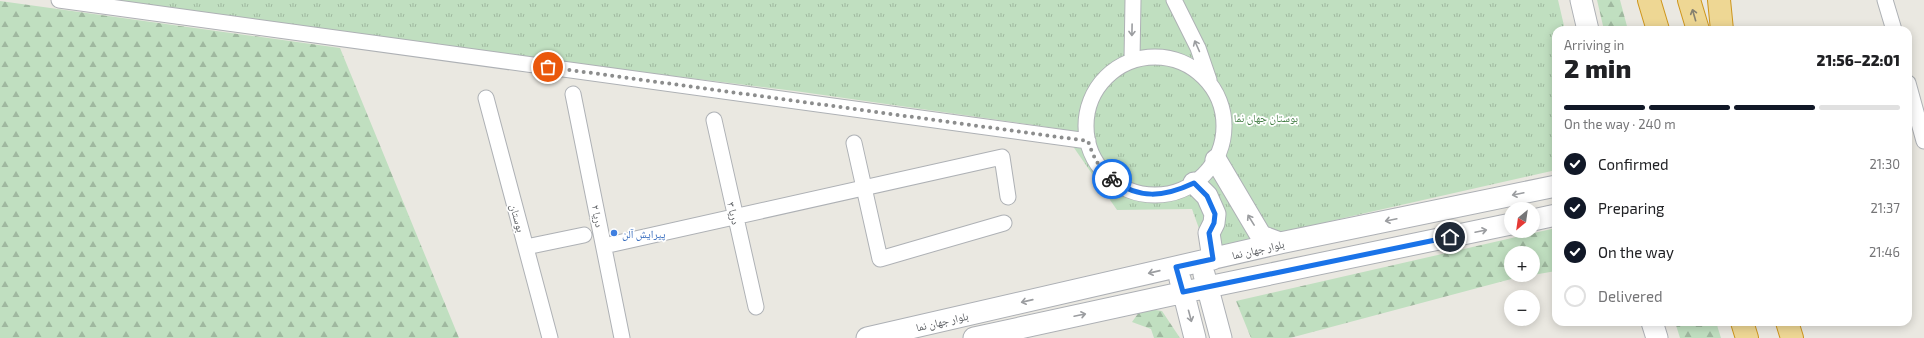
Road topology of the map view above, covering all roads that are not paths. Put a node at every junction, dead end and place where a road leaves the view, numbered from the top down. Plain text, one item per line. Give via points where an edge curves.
1 (59, 0) edge
2 (1132, 0) edge
3 (1174, 0) edge
4 (1569, 0) edge
5 (1581, 0) edge
6 (1649, 0) edge
7 (1689, 0) edge
8 (1719, 0) edge
9 (1885, 0) edge
10 (1574, 26) edge
11 (1587, 26) edge
12 (1657, 26) edge
13 (1697, 26) edge
14 (1722, 26) edge
15 (1893, 26) edge
16 (1132, 60) junction
17 (1210, 83) junction
18 (573, 94) dead end
19 (486, 98) dead end
20 (1912, 98) edge
21 (714, 120) dead end
22 (1088, 141) junction
23 (1924, 141) edge
24 (854, 143) dead end
25 (1216, 160) junction
26 (1194, 183) junction
27 (1552, 187) edge
28 (864, 188) junction
29 (1008, 197) dead end
30 (1552, 216) edge
31 (734, 217) junction
32 (1540, 218) edge
33 (1004, 223) dead end
34 (1504, 225) edge
35 (584, 235) dead end
36 (1280, 243) junction
37 (604, 246) junction
38 (526, 248) junction
39 (1207, 260) junction
40 (1176, 267) junction
41 (1208, 287) junction
42 (1183, 292) junction
43 (756, 307) dead end
44 (1653, 326) edge
45 (1743, 326) edge
46 (1788, 326) edge
47 (550, 338) edge
48 (622, 338) edge
49 (867, 338) edge
50 (974, 338) edge
51 (1195, 338) edge
52 (1221, 338) edge
53 (1657, 338) edge
54 (1747, 338) edge
55 (1792, 338) edge

1 - 22 street
2 -> 16 street
17 -> 3 street via 1198,48
4 - 10 street
5 - 11 street
6 - 12 highway
13 -> 7 highway
8 - 14 highway
9 - 15 street
16 - 17 street via 1153,56 1175,59 1194,68
16 - 22 street via 1114,70 1100,84 1090,101 1086,121
17 - 25 street via 1220,101 1225,121 1223,141
18 - 37 street, دریا ۲
19 - 38 street, بوستان
20 - 23 street
21 - 31 street, دریا ۳
22 - 26 street via 1094,159 1106,174 1121,186 1133,191 1158,195 1177,192
24 - 28 street
25 - 26 street
36 -> 25 street via 1261,236
26 - 39 street via 1207,196 1215,214 1209,233
27 -> 36 street, بلوار جهان نما
28 - 29 street via 1002,157
28 - 31 street
28 - 33 street via 880,259
30 - 32 street
31 - 37 street
31 - 43 street, دریا ۳
41 -> 34 street
35 - 38 street
36 - 39 street, بلوار جهان نما
37 - 48 street, دریا ۲
38 - 47 street, بوستان
39 - 40 street, بلوار جهان نما
39 - 41 street
40 - 42 street
40 -> 49 street, بلوار جهان نما
41 - 42 street
41 - 52 street
50 -> 42 street
42 -> 51 street
44 - 53 street
45 - 54 highway
46 - 55 highway

